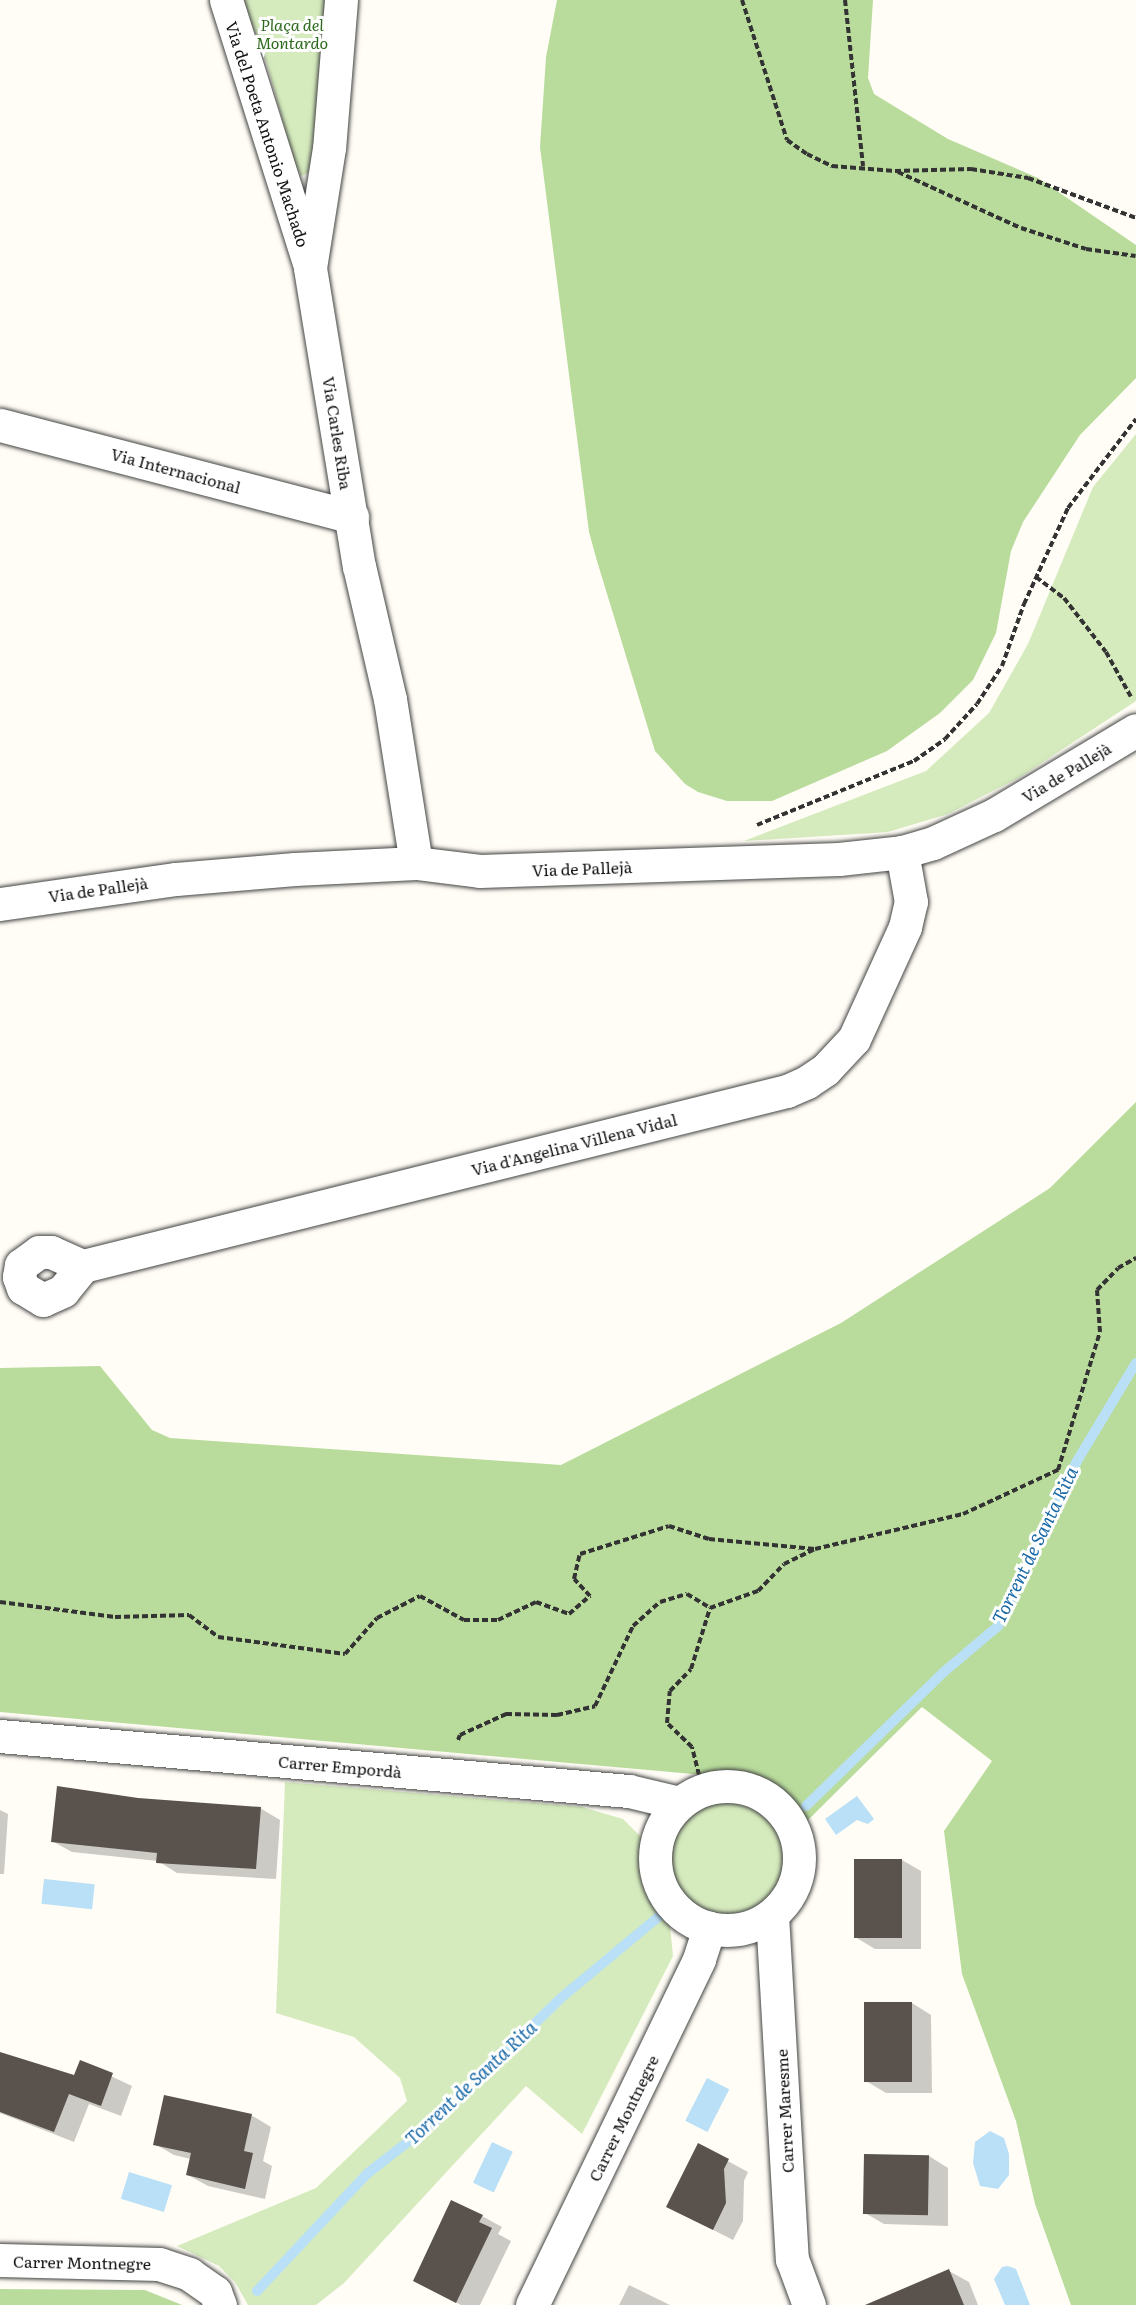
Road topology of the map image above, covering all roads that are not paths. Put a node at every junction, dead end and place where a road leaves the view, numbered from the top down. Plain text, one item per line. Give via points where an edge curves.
1 (226, 0) edge
2 (341, 0) edge
3 (310, 268) junction
4 (0, 424) edge
5 (352, 517) junction
6 (1136, 730) edge
7 (902, 852) junction
8 (416, 863) junction
9 (0, 904) edge
10 (83, 1266) dead end
11 (0, 1736) edge
12 (691, 1797) junction
13 (772, 1915) junction
14 (709, 1929) junction
15 (0, 2260) edge
16 (220, 2305) edge
17 (532, 2305) edge
18 (809, 2305) edge

1 - 3 street, Via del Poeta Antonio Machado
2 - 3 street, Via Carles Riba via 329,148
3 - 5 street, Via Carles Riba
4 - 5 street, Via Internacional
5 - 8 street, Via Carles Riba via 390,699
6 - 7 street, Via de Pallejà via 994,815 933,843
7 - 8 street, Via de Pallejà via 838,859 480,871
7 - 10 street, Via d'Angelina Villena Vidal via 911,902 905,927 854,1039 825,1070 807,1082 787,1091
8 - 9 street, Via de Pallejà via 176,879
11 - 12 street, Carrer Empordà
12 - 13 street via 733,1786 759,1793 782,1810 796,1834 800,1861 793,1889
12 - 14 street via 661,1827 654,1853 659,1883 671,1904
13 - 14 street via 751,1926
13 - 18 street, Carrer Maresme via 792,2259
14 - 17 street, Carrer Montnegre via 699,1959
15 - 16 street, Carrer Montnegre via 159,2264 189,2274 215,2292

